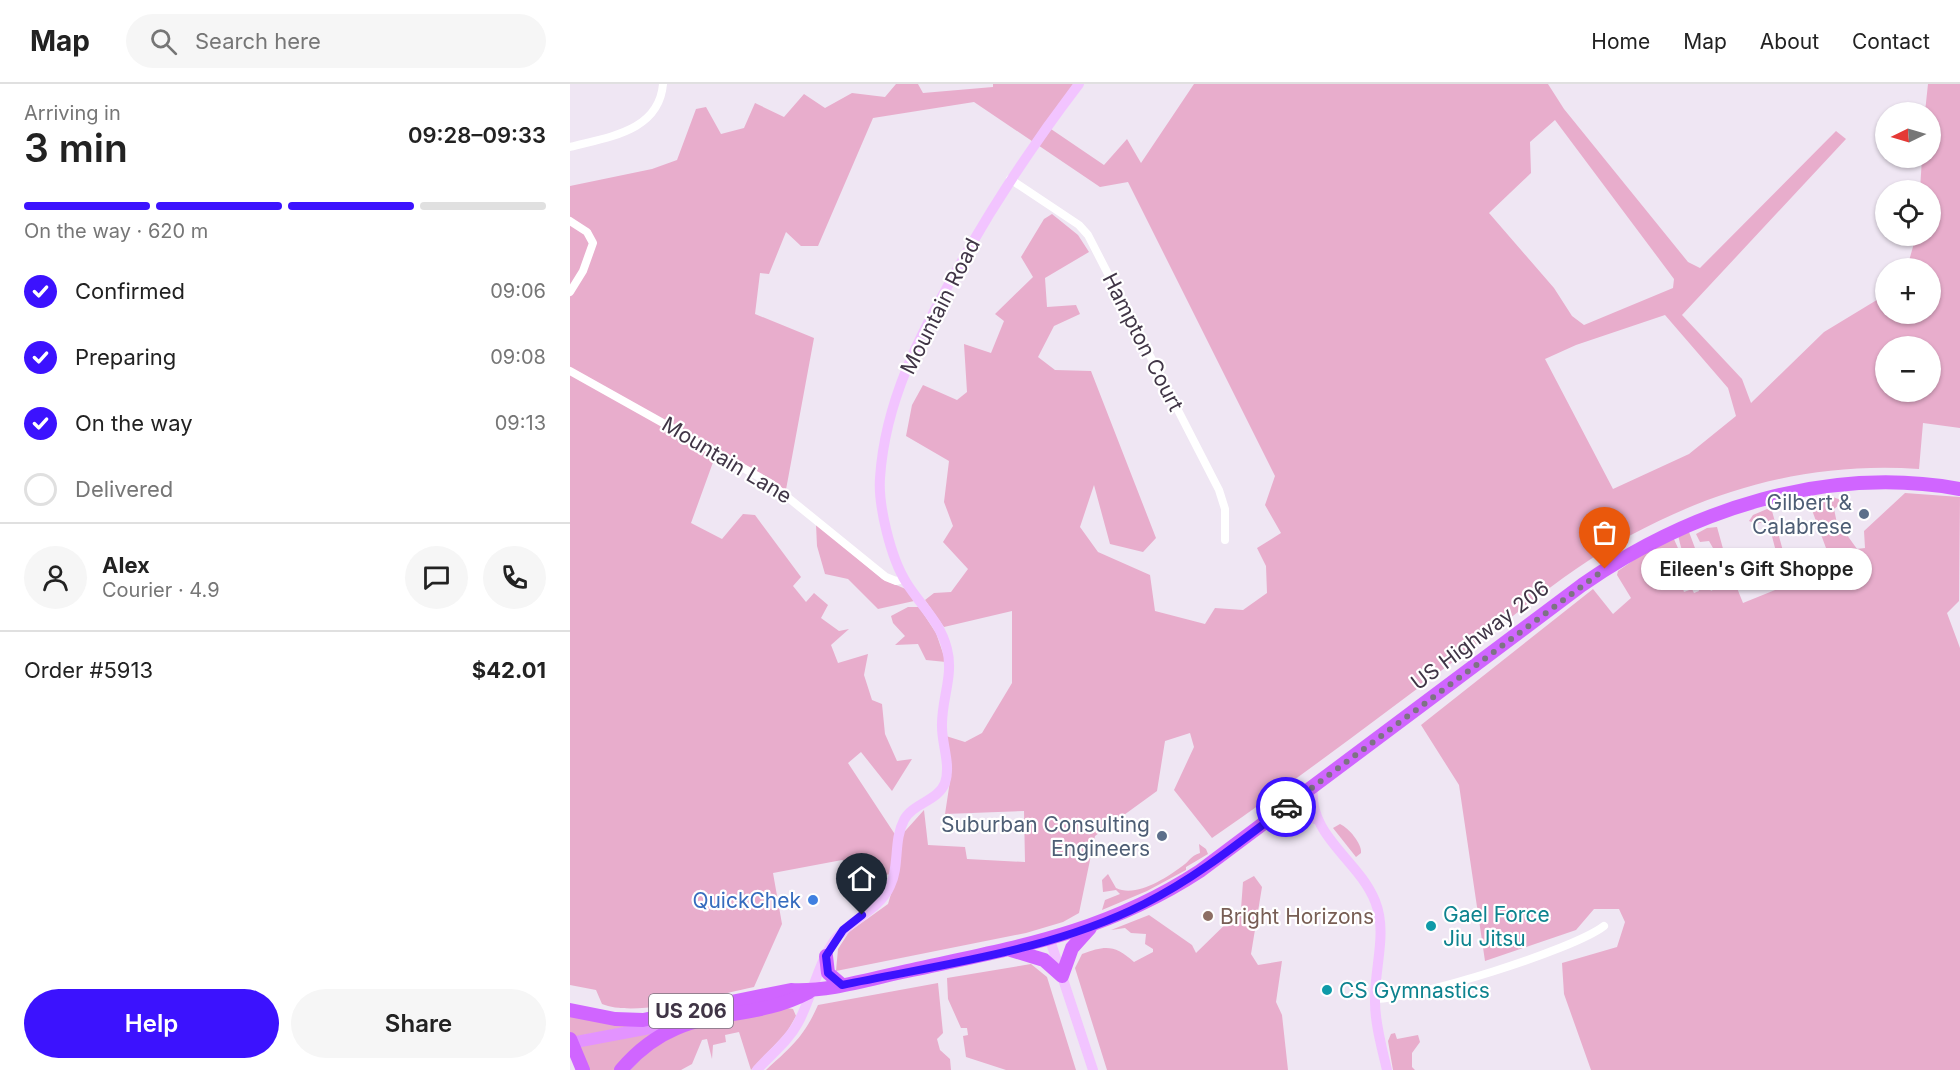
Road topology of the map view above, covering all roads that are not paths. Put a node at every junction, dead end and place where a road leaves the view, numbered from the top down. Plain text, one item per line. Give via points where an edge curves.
1 (663, 84) edge
2 (1079, 84) edge
3 (570, 147) edge
4 (1010, 179) junction
5 (570, 221) edge
6 (570, 293) edge
7 (570, 371) edge
8 (1960, 489) edge
9 (1225, 540) dead end
10 (904, 579) junction
11 (1313, 787) junction
12 (1296, 799) junction
13 (1315, 819) junction
14 (1092, 926) junction
15 (1604, 926) dead end
16 (1050, 940) junction
17 (1008, 950) junction
18 (826, 956) junction
19 (1062, 976) junction
20 (842, 985) junction
21 (811, 991) junction
22 (1375, 999) junction
23 (570, 1010) edge
24 (697, 1019) junction
25 (571, 1042) edge
26 (583, 1070) edge
27 (621, 1070) edge
28 (757, 1070) edge
29 (1093, 1070) edge
30 (1387, 1070) edge

1 - 3 street via 657,106 640,125
2 - 4 street, Mountain Road
4 - 9 street, Hampton Court via 1080,225 1088,235 1219,490 1225,509
4 - 10 street, Mountain Road via 920,336 892,413 880,490 891,546
5 - 6 street via 587,232 593,243
7 - 10 street, Mountain Lane via 770,483 886,577
8 - 11 highway, US Highway 206 / US 206 via 1895,482 1828,486 1752,502 1672,532 1582,585
10 - 18 street, Mountain Road via 933,617 947,649 950,680 942,723 946,778 939,792 904,819 897,840 894,875 886,894 843,930
11 - 12 highway, US 206
11 - 13 street
12 - 13 street
12 - 14 highway, US 206 via 1176,887
13 - 22 street via 1364,882 1377,906 1381,932
14 - 16 highway, US 206
14 - 19 highway via 1072,948
15 - 22 street via 1580,941 1482,973 1396,998
16 - 17 highway, US 206
16 - 19 street
17 - 19 highway via 1044,960
17 - 20 highway, US 206
18 - 20 highway via 828,973
18 - 21 street, Mountain Road
19 - 29 street
20 - 21 highway, US 206
21 - 23 highway, US 206 via 790,990 644,1020
21 - 24 highway, US 206 via 792,1000
21 - 28 street, Mountain Road via 796,1027
22 - 30 street
24 - 25 main road
24 - 27 highway, US 206 via 655,1039
25 - 26 highway

